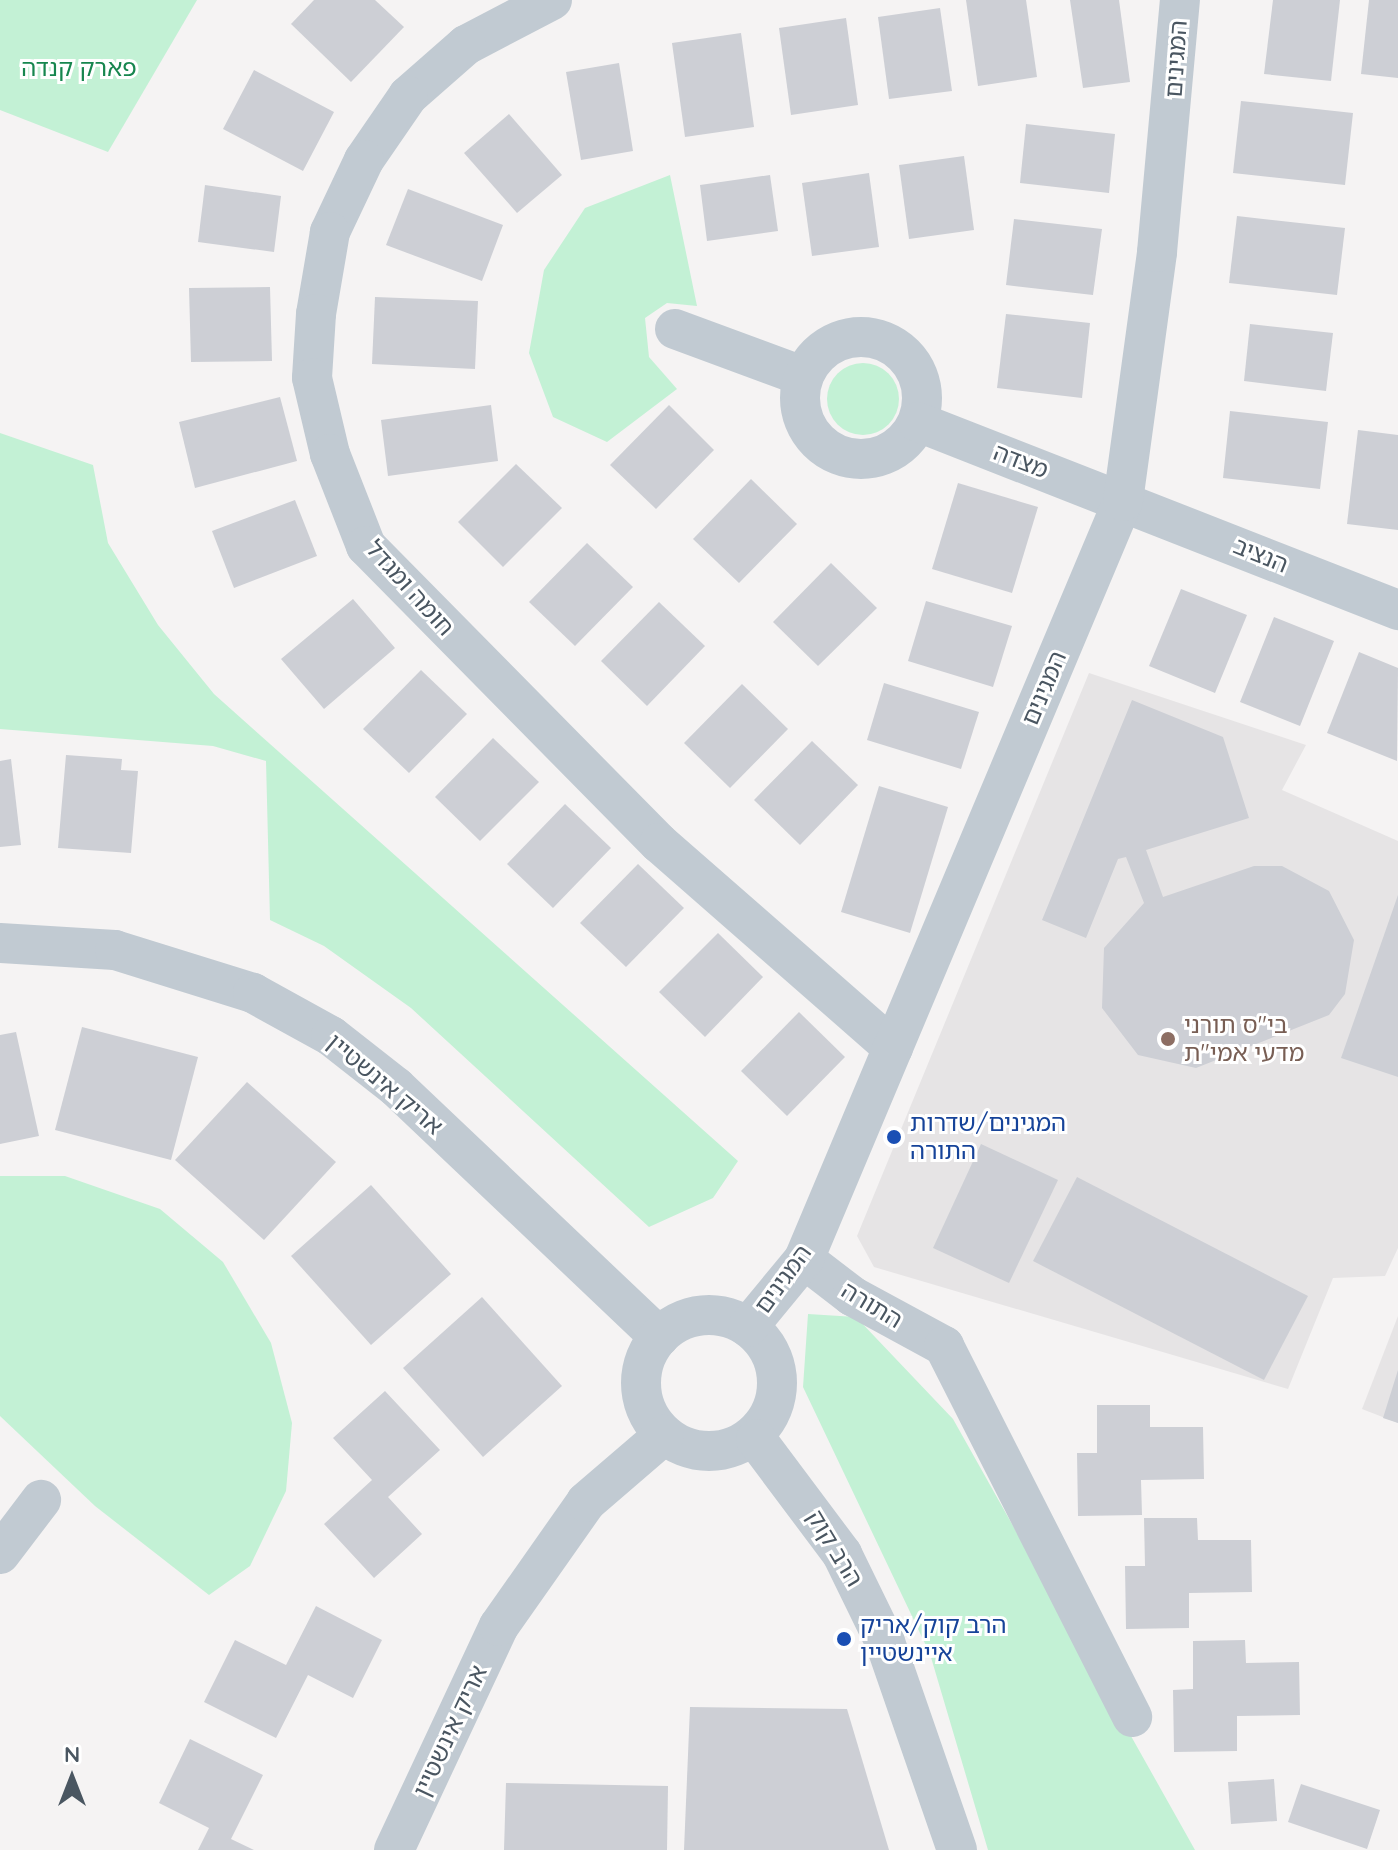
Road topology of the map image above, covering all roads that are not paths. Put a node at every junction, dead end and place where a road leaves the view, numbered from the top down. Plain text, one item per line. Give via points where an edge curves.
1 (552, 0) edge
2 (1180, 0) edge
3 (675, 329) dead end
4 (802, 376) junction
5 (918, 422) junction
6 (1123, 501) junction
7 (1398, 610) edge
8 (0, 943) edge
9 (893, 1048) junction
10 (804, 1259) junction
11 (748, 1327) junction
12 (659, 1337) junction
13 (664, 1435) junction
14 (756, 1439) junction
15 (41, 1500) dead end
16 (0, 1554) edge
17 (1132, 1717) dead end
18 (394, 1850) edge
19 (957, 1850) edge

1 - 9 street, חומה ומגדל via 466,45 408,96 364,160 330,232 316,314 312,378 330,454 376,556 659,843
2 - 6 street, המגינים via 1157,252
3 - 4 street
4 - 5 street via 798,395 808,431 838,455 875,458 908,438
4 - 5 street via 827,346 854,337 883,340 901,350 921,383
5 - 6 street, מצדה
6 - 7 street, הנציב
6 - 9 street, המגינים
8 - 12 street, אריק אינשטיין via 115,950 253,993 331,1036 396,1087
9 - 10 street, המגינים
10 - 11 street, המגינים
10 - 17 street, התורה via 852,1296 944,1346
11 - 12 street via 693,1317
11 - 14 street via 764,1343 777,1379
12 - 13 street via 641,1387
13 - 14 street via 700,1451
13 - 18 street, אריק אינשטיין via 586,1502 499,1626
14 - 19 street, הרב קוק via 848,1566 885,1642
15 - 16 street

